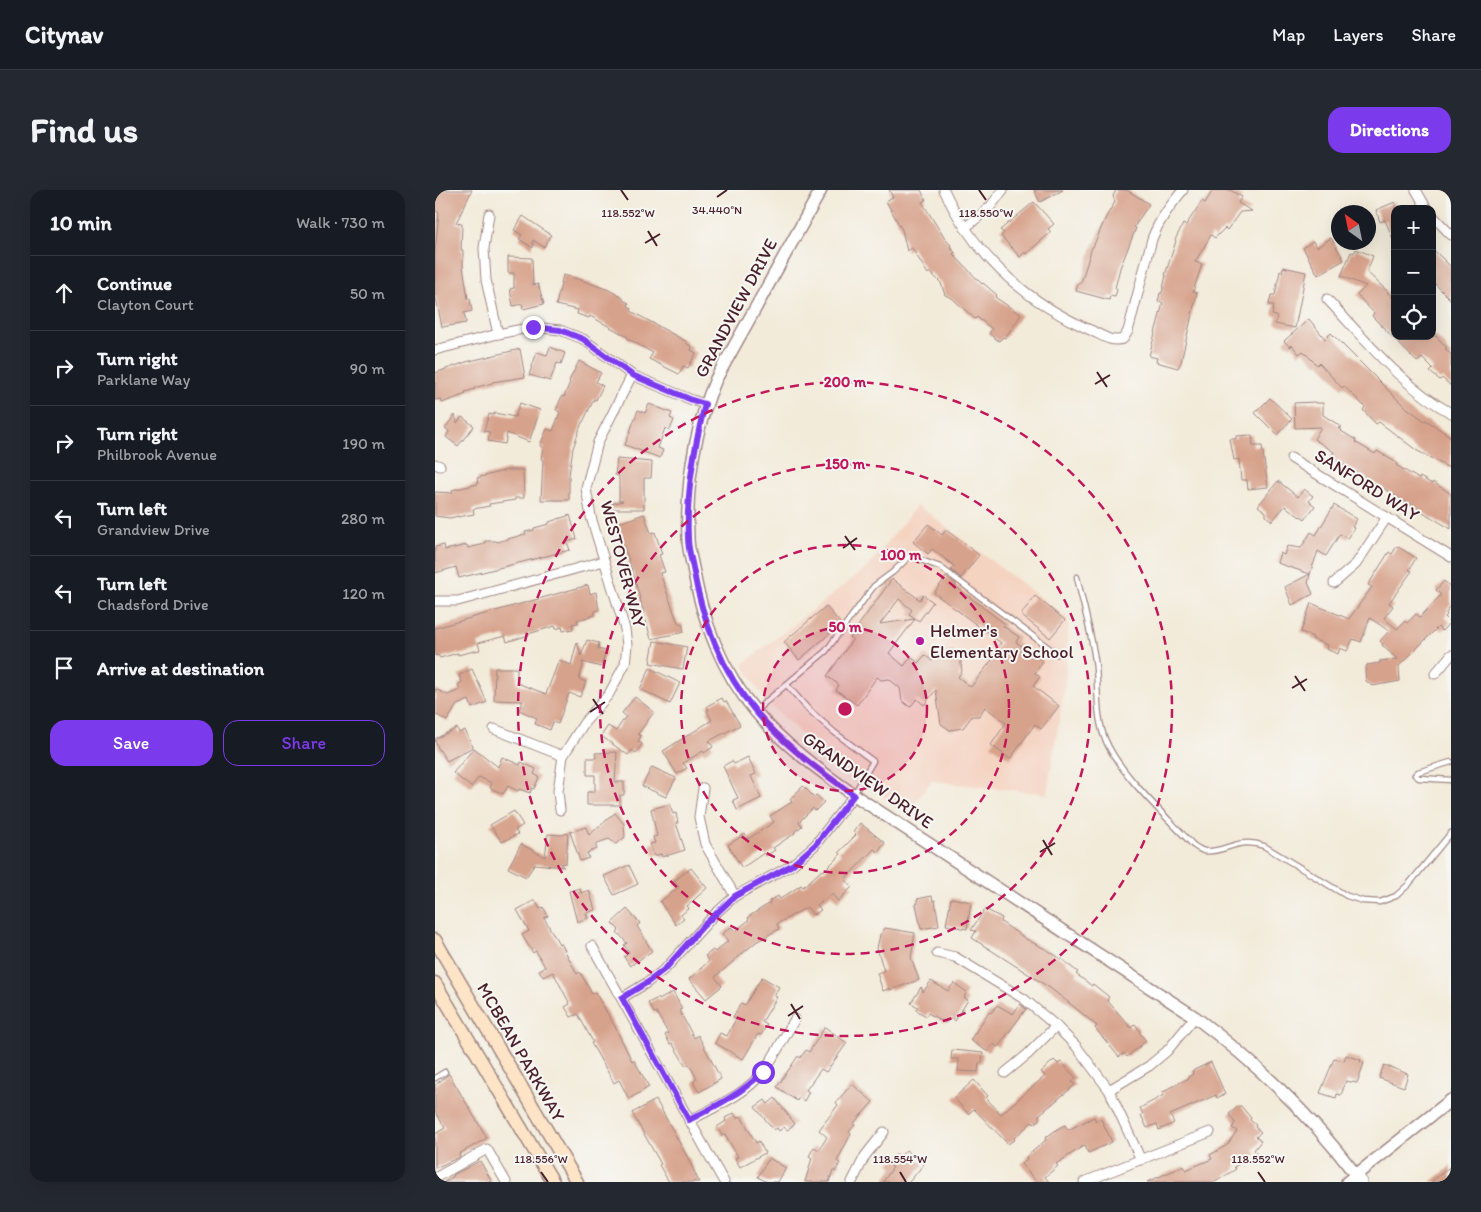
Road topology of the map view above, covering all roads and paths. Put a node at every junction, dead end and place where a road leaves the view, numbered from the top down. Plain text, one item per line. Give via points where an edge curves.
1 (821, 190) edge
2 (945, 190) edge
3 (1003, 190) edge
4 (1183, 190) edge
5 (1416, 190) edge
6 (1425, 205) edge
7 (489, 214) dead end
8 (1436, 219) edge
9 (965, 228) junction
10 (1451, 235) edge
11 (1327, 299) dead end
12 (498, 334) junction
13 (435, 350) edge
14 (632, 375) junction
15 (705, 404) junction
16 (1451, 413) edge
17 (1291, 458) dead end
18 (1387, 517) junction
19 (1451, 557) edge
20 (604, 561) junction
21 (1077, 577) dead end
22 (1334, 583) dead end
23 (435, 601) edge
24 (1057, 654) dead end
25 (1451, 655) edge
26 (1435, 674) dead end
27 (787, 685) junction
28 (755, 711) junction
29 (494, 729) dead end
30 (563, 756) junction
31 (1451, 762) edge
32 (1451, 780) edge
33 (703, 788) dead end
34 (854, 795) junction
35 (560, 810) dead end
36 (1451, 833) edge
37 (735, 896) junction
38 (435, 940) edge
39 (592, 946) dead end
40 (937, 953) dead end
41 (435, 983) edge
42 (622, 998) junction
43 (1195, 1017) junction
44 (795, 1019) dead end
45 (1056, 1026) junction
46 (445, 1072) dead end
47 (1005, 1074) dead end
48 (435, 1078) edge
49 (1109, 1090) junction
50 (1451, 1100) edge
51 (689, 1120) junction
52 (884, 1132) dead end
53 (1210, 1132) dead end
54 (1141, 1160) junction
55 (435, 1178) edge
56 (1355, 1180) edge
57 (506, 1182) edge
58 (553, 1182) edge
59 (577, 1182) edge
60 (725, 1182) edge
61 (852, 1182) edge
62 (1084, 1182) edge

1 - 15 street, GRANDVIEW DRIVE via 749,317
2 - 9 street
3 - 9 street via 990,207
4 - 9 street via 1158,224 1128,331 1123,339 1114,341 1040,303 1011,280
5 - 6 street
7 - 12 street via 485,248 487,280
8 - 10 street
11 - 16 street via 1393,369
12 - 13 street
12 - 14 street via 533,327 560,330 583,339
14 - 15 street
14 - 20 street, WESTOVER WAY via 598,442 586,488
15 - 28 street, GRANDVIEW DRIVE via 693,456 688,540 706,622 734,680
17 - 18 street, SANFORD WAY
18 - 19 street, SANFORD WAY
18 - 22 street via 1356,564
20 - 23 street via 458,601
20 - 30 street, WESTOVER WAY via 625,629 625,664 609,694 584,722
21 - 36 lane via 1095,660 1104,738 1129,776 1193,845 1203,851 1254,842 1347,896 1379,902 1396,896 1409,884
24 - 27 lane via 940,567 910,556 874,586 826,651
25 - 26 street
27 - 28 lane
27 - 34 lane via 834,732 873,761
28 - 34 street, GRANDVIEW DRIVE via 787,744
29 - 30 street
30 - 35 street, WESTOVER WAY via 558,791
31 - 32 lane via 1415,775
33 - 37 street via 699,817 705,844
34 - 37 street via 815,845 792,865
34 - 43 street, GRANDVIEW DRIVE
37 - 42 street via 666,968
38 - 59 main road, MCBEAN PARKWAY
39 - 42 street
40 - 45 street via 955,957 978,971 1024,1000
41 - 58 main road
42 - 51 street
43 - 49 street via 1167,1052
43 - 56 street, GRANDVIEW DRIVE via 1282,1090 1313,1124
44 - 51 street via 763,1072 749,1086
45 - 47 street
45 - 49 street via 1076,1046
46 - 48 lane
49 - 54 street
50 - 56 street
51 - 60 street
52 - 61 street via 865,1156
53 - 54 street
54 - 62 street
55 - 57 street via 487,1148

